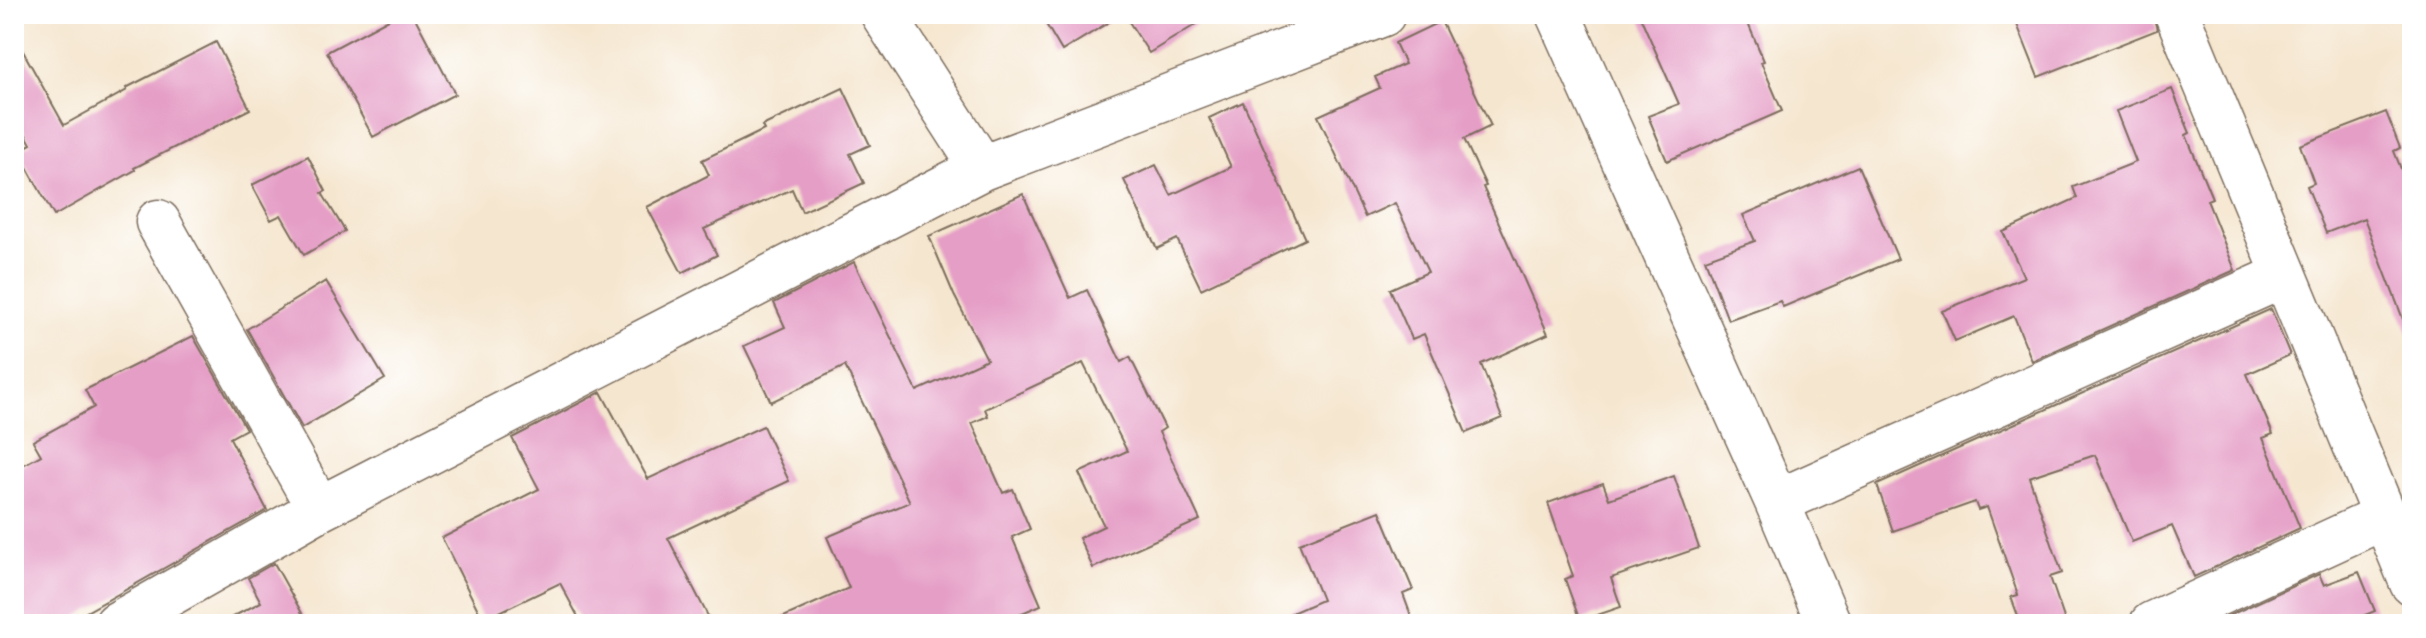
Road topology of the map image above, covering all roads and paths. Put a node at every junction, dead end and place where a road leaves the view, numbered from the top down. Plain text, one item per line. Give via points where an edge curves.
1 (883, 14) edge
2 (1383, 14) edge
3 (1558, 14) edge
4 (2177, 14) edge
5 (982, 168) junction
6 (158, 222) dead end
7 (2285, 275) junction
8 (1777, 502) junction
9 (319, 509) junction
10 (2384, 517) junction
11 (2412, 583) edge
12 (117, 624) edge
13 (1829, 624) edge
14 (2152, 624) edge

1 - 5 street
2 - 5 street
3 - 8 street
4 - 7 street
5 - 9 street
6 - 9 street
7 - 8 street
7 - 10 street
8 - 13 street
9 - 12 street
10 - 11 street
10 - 14 street

